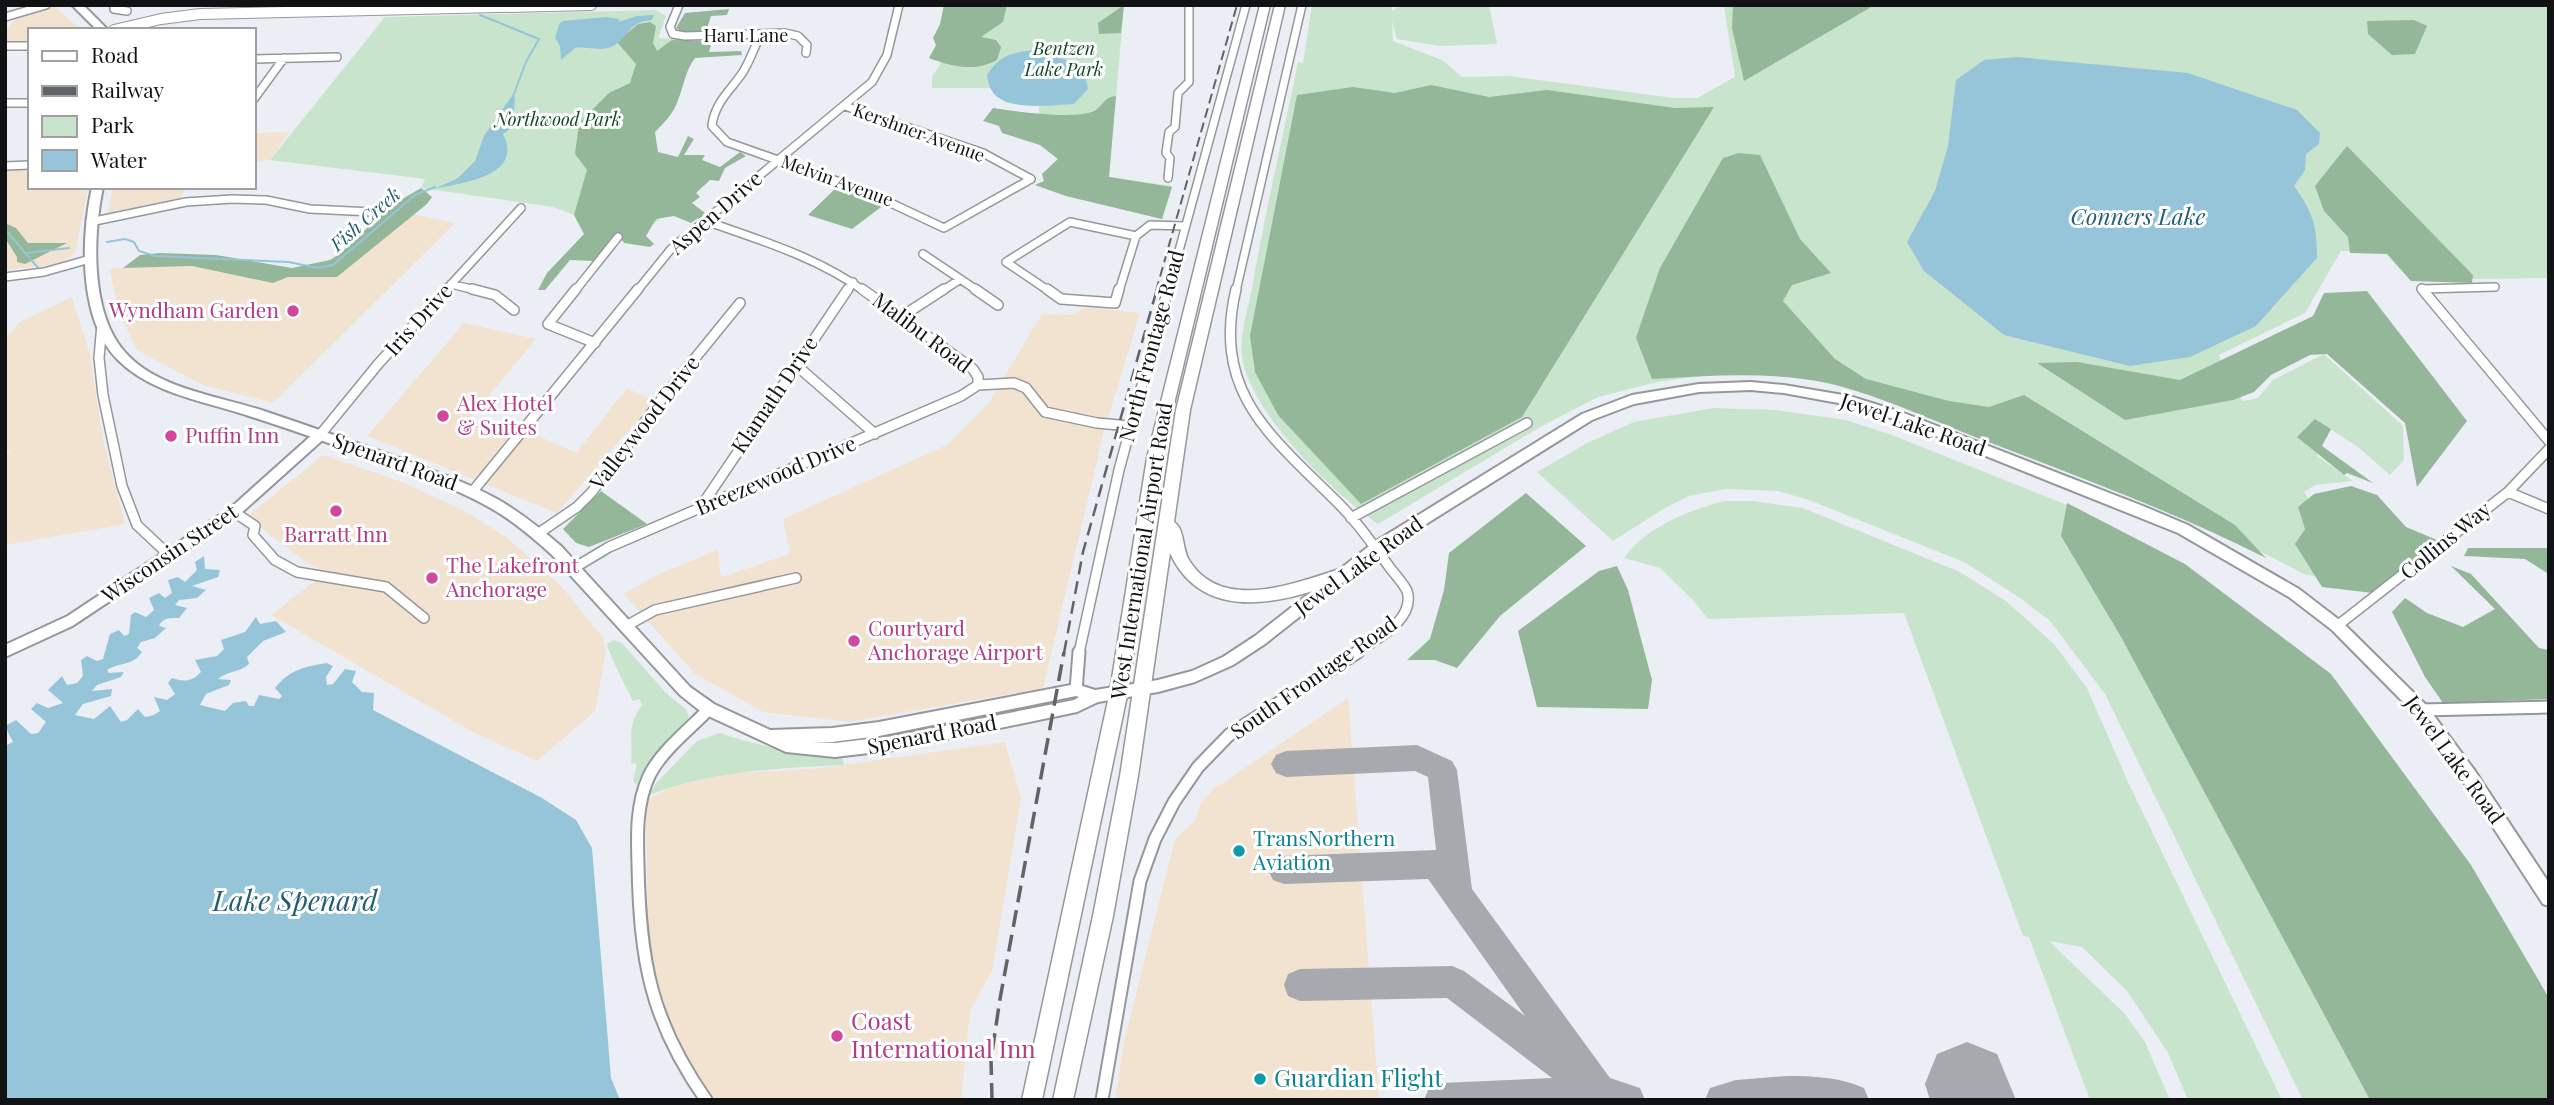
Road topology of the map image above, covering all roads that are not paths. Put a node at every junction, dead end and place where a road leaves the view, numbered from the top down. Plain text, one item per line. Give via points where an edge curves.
1 (47, 5) edge
2 (77, 5) edge
3 (114, 5) edge
4 (207, 5) edge
5 (578, 5) edge
6 (592, 5) edge
7 (679, 5) edge
8 (900, 5) edge
9 (1189, 5) edge
10 (1245, 5) edge
11 (1265, 5) edge
12 (1280, 5) edge
13 (1302, 5) edge
14 (486, 6) edge
15 (376, 8) edge
16 (291, 9) edge
17 (127, 11) dead end
18 (200, 14) junction
19 (5, 17) edge
20 (101, 28) edge
21 (122, 28) edge
22 (760, 34) junction
23 (5, 46) edge
24 (28, 46) edge
25 (806, 53) dead end
26 (337, 57) dead end
27 (284, 58) junction
28 (256, 59) edge
29 (256, 96) edge
30 (5, 103) edge
31 (28, 103) edge
32 (845, 106) junction
33 (778, 160) junction
34 (28, 165) edge
35 (5, 166) edge
36 (1168, 178) dead end
37 (98, 189) edge
38 (521, 208) dead end
39 (372, 212) dead end
40 (704, 220) junction
41 (90, 222) junction
42 (1185, 226) junction
43 (944, 228) joint
44 (1136, 236) junction
45 (618, 237) dead end
46 (923, 254) dead end
47 (90, 259) junction
48 (5, 277) edge
49 (959, 280) junction
50 (853, 282) junction
51 (451, 284) junction
52 (2496, 286) dead end
53 (740, 303) dead end
54 (998, 305) dead end
55 (514, 310) dead end
56 (901, 317) junction
57 (102, 324) junction
58 (594, 343) junction
59 (117, 350) junction
60 (99, 358) junction
61 (796, 365) junction
62 (978, 384) junction
63 (1527, 423) dead end
64 (1130, 426) junction
65 (875, 434) junction
66 (320, 435) junction
67 (2549, 441) edge
68 (2549, 449) edge
69 (1172, 479) junction
70 (473, 491) junction
71 (2508, 492) junction
72 (699, 509) junction
73 (2549, 509) edge
74 (234, 512) junction
75 (1351, 518) junction
76 (539, 533) junction
77 (1378, 547) junction
78 (170, 556) junction
79 (573, 568) junction
80 (1343, 574) junction
81 (796, 578) dead end
82 (424, 618) dead end
83 (626, 626) junction
84 (2337, 626) junction
85 (5, 651) edge
86 (1143, 689) junction
87 (1076, 690) junction
88 (1119, 691) junction
89 (1095, 696) junction
90 (2549, 707) edge
91 (709, 709) junction
92 (2421, 710) junction
93 (768, 735) junction
94 (2549, 898) edge
95 (706, 1100) edge
96 (1032, 1100) edge
97 (1063, 1100) edge
98 (1102, 1100) edge

1 - 19 street
2 - 20 main road
3 - 17 street via 114,9
4 - 18 street
5 - 6 street
5 - 14 street
7 - 22 street, Haru Lane via 670,27 673,34
8 - 32 street, Aspen Drive via 878,74
9 - 36 street via 1189,82 1178,93 1175,127 1169,132
10 - 42 street, North Frontage Road
11 - 88 main road, West International Airport Road via 1156,445
12 - 69 main road, West International Airport Road via 1187,391
13 - 75 street, South Frontage Road via 1233,302 1229,341 1235,376 1256,419
14 - 15 street
15 - 16 street
16 - 18 street
18 - 21 street
22 - 25 street, Haru Lane via 798,36 807,45
22 - 33 street, Melvin Avenue via 744,69 716,107 712,126 727,142
23 - 24 street
26 - 27 street
27 - 28 street
27 - 29 street
30 - 31 street
32 - 33 street, Aspen Drive
32 - 43 street, Kershner Avenue via 948,139 1031,179
33 - 40 street, Aspen Drive
33 - 43 street, Melvin Avenue via 884,198
34 - 35 street
37 - 41 main road, Spenard Road
38 - 51 street, Iris Drive
39 - 41 street via 232,199 186,202
40 - 50 street, Malibu Road via 814,260
40 - 58 street, Aspen Drive via 671,249
41 - 47 main road, Spenard Road
42 - 44 street via 1157,224
42 - 64 street, North Frontage Road
44 - 44 street via 1070,222 1006,262 1061,299 1115,303
45 - 58 street via 548,324
46 - 49 street
47 - 48 street
47 - 57 main road, Spenard Road
49 - 54 street
49 - 56 street
50 - 56 street, Malibu Road
50 - 61 street, Klamath Drive
51 - 55 street via 495,295
51 - 66 street, Iris Drive
52 - 67 street via 2422,289
53 - 76 street, Valleywood Drive via 591,493
56 - 62 street, Malibu Road via 973,369
57 - 59 main road, Spenard Road
57 - 60 street
58 - 70 street, Aspen Drive
59 - 60 street via 104,351
59 - 66 main road, Spenard Road via 136,368 162,382
60 - 78 street via 103,396 129,508 137,525
61 - 65 street
61 - 72 street, Klamath Drive
62 - 64 street, Malibu Road via 1006,380 1029,390 1045,412
62 - 65 street, Breezewood Drive
63 - 75 street
64 - 87 street, North Frontage Road via 1079,650
65 - 72 street, Breezewood Drive
66 - 70 main road, Spenard Road
66 - 74 street, Wisconsin Street
68 - 71 street, Collins Way
69 - 80 main road via 1175,552 1203,584 1228,594 1257,596 1287,593
69 - 86 main road, West International Airport Road
70 - 76 main road, Spenard Road
71 - 73 street
71 - 84 street, Collins Way
72 - 79 street, Breezewood Drive via 609,547
74 - 78 street, Wisconsin Street
74 - 82 street via 255,526 253,535 275,560 316,577 386,587
75 - 77 street, South Frontage Road
76 - 79 main road, Spenard Road
77 - 80 main road, Jewel Lake Road
77 - 84 main road, Jewel Lake Road via 1587,417 1671,392 1751,386 1813,393 1896,415 2138,510 2239,559
77 - 98 street, South Frontage Road via 1409,596 1404,614 1396,624 1229,735 1194,771 1162,820 1140,881
78 - 85 street, Wisconsin Street via 70,621
79 - 83 main road, Spenard Road
80 - 86 main road, Jewel Lake Road via 1228,661 1195,676
81 - 83 street via 655,610
83 - 91 main road, Spenard Road via 665,672
84 - 92 main road, Jewel Lake Road
86 - 88 main road, Spenard Road
86 - 97 main road, West International Airport Road via 1105,903
87 - 89 main road, Spenard Road
87 - 93 main road, Spenard Road via 879,729
88 - 89 main road, Spenard Road
88 - 96 main road, West International Airport Road
89 - 93 main road, Spenard Road via 1077,706 868,748 792,747
90 - 92 street
91 - 93 main road, Spenard Road
91 - 95 street via 655,765 640,798 638,839 638,921 650,993 681,1064
92 - 94 main road, Jewel Lake Road

